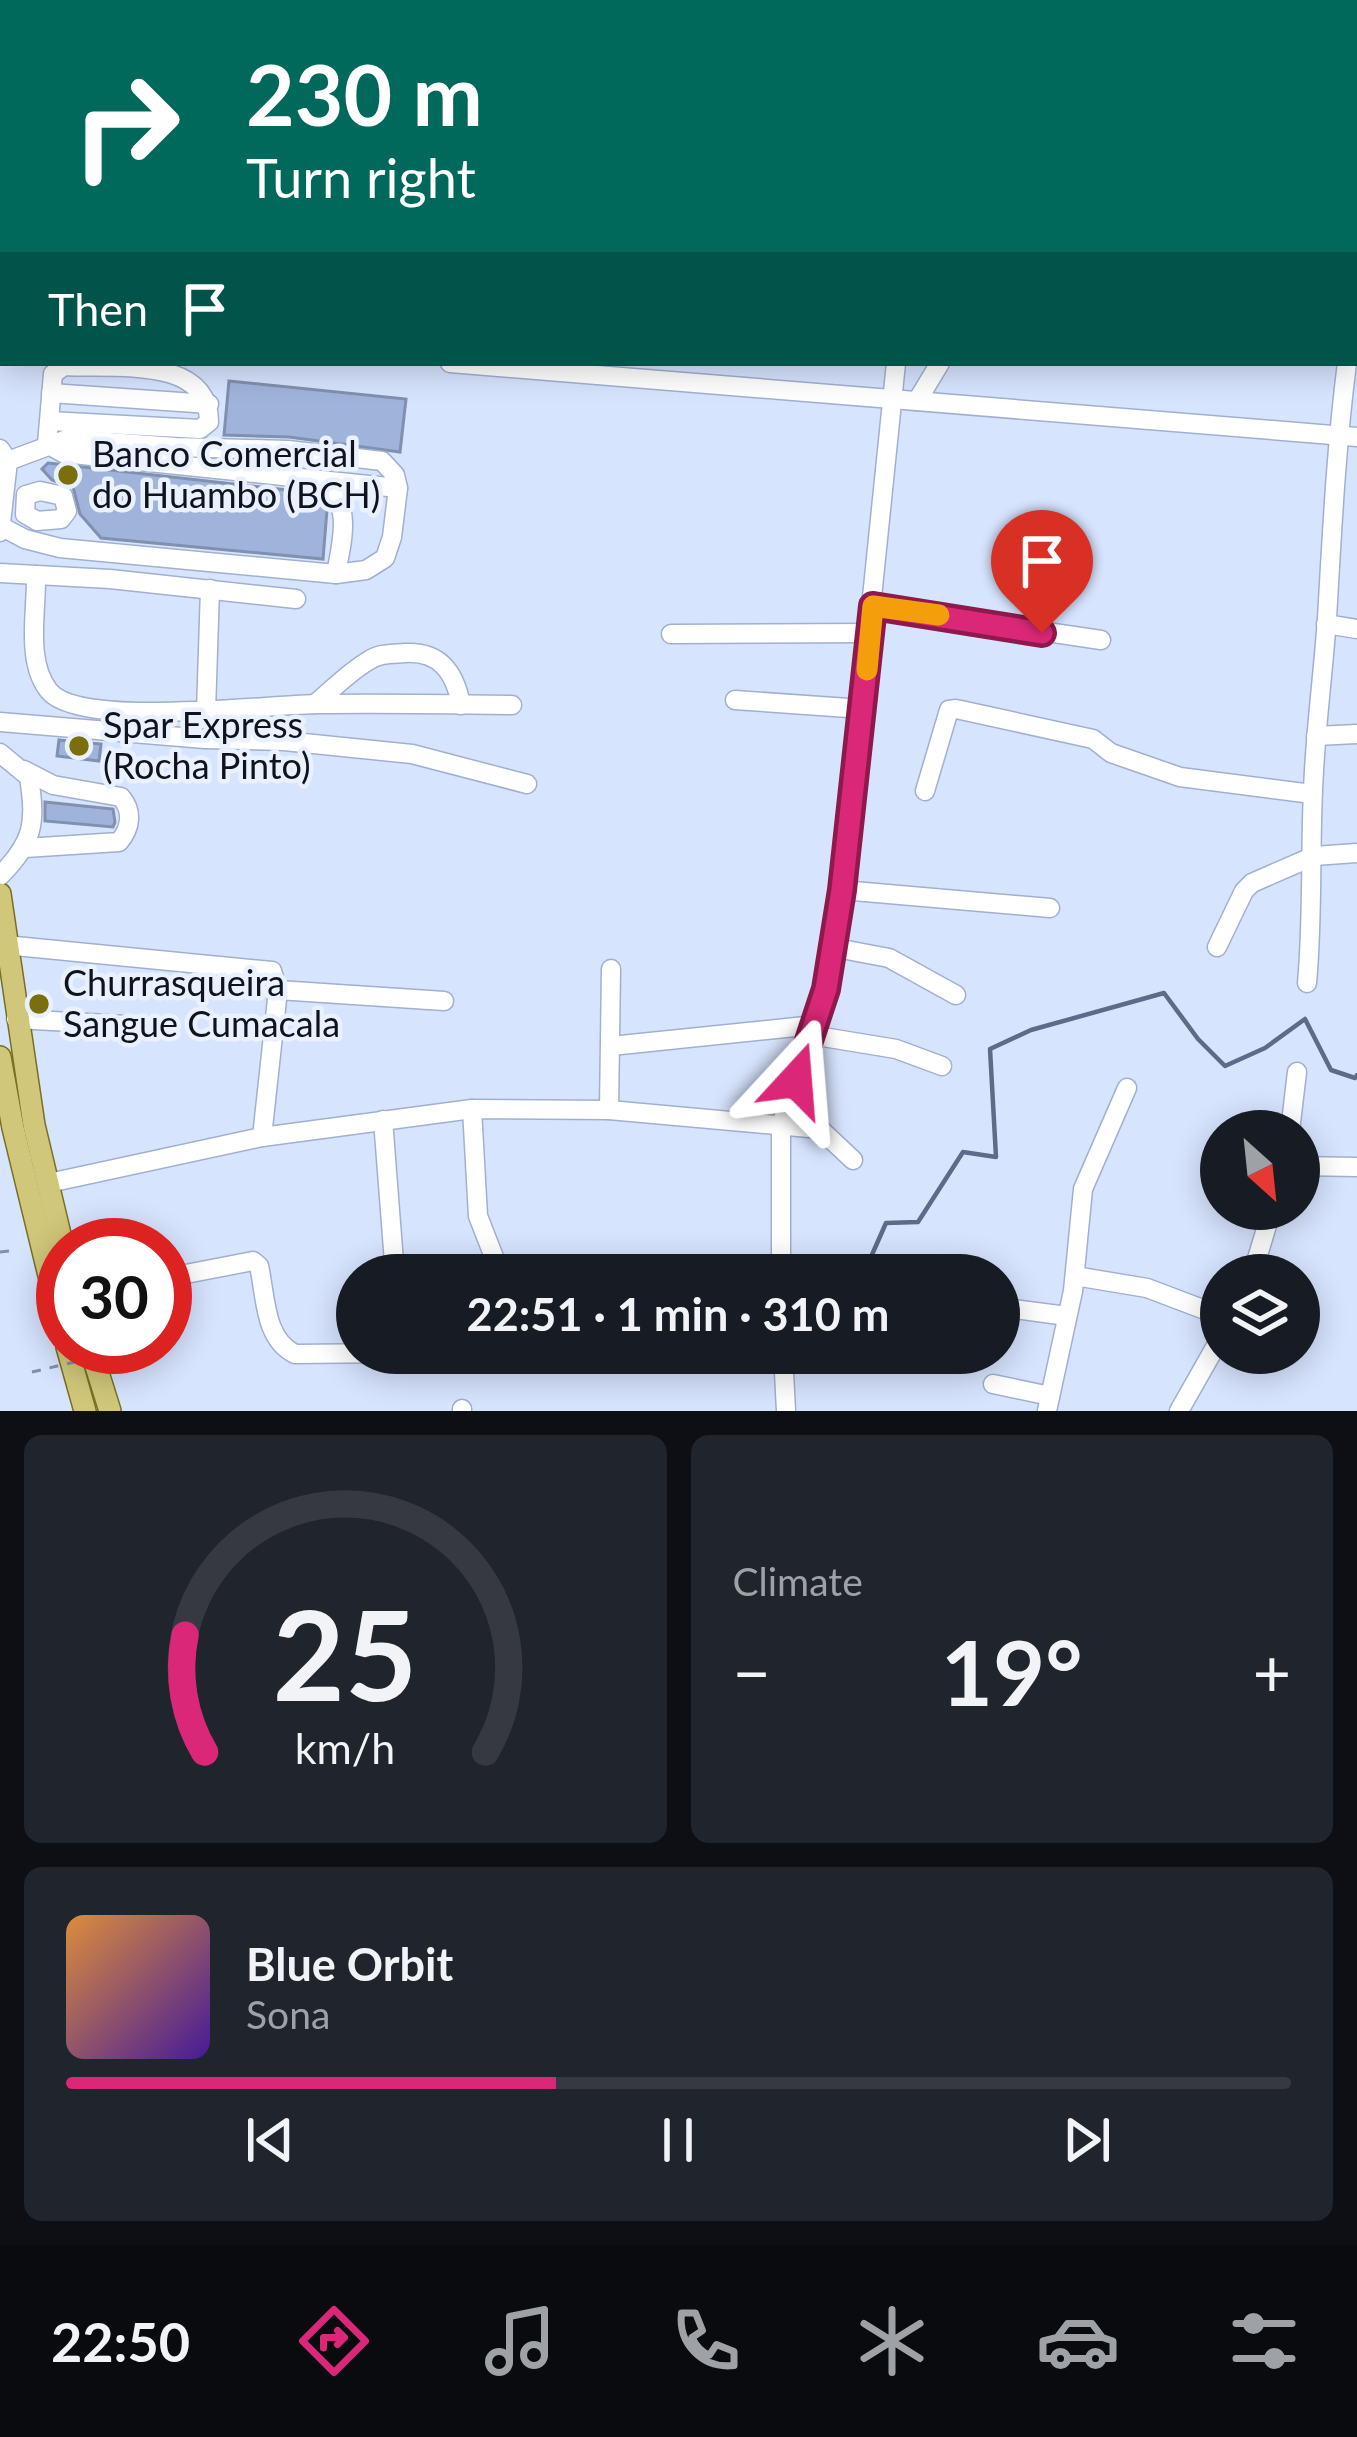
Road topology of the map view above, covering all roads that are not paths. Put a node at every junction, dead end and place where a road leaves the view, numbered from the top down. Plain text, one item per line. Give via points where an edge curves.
1 (487, 366) edge
2 (896, 366) edge
3 (938, 366) edge
4 (1347, 366) edge
5 (51, 393) junction
6 (892, 399) junction
7 (917, 401) junction
8 (209, 404) junction
9 (49, 421) junction
10 (1347, 436) edge
11 (47, 445) junction
12 (4, 455) edge
13 (320, 480) junction
14 (398, 488) junction
15 (1, 530) edge
16 (0, 572) edge
17 (336, 574) junction
18 (36, 575) junction
19 (210, 590) junction
20 (296, 599) dead end
21 (873, 606) junction
22 (1326, 624) junction
23 (1357, 629) edge
24 (870, 633) junction
25 (671, 634) dead end
26 (1101, 640) dead end
27 (735, 700) dead end
28 (315, 704) junction
29 (461, 704) junction
30 (512, 705) dead end
31 (863, 709) junction
32 (206, 710) junction
33 (0, 722) edge
34 (1357, 734) edge
35 (1316, 736) junction
36 (0, 752) edge
37 (24, 770) junction
38 (527, 784) dead end
39 (925, 791) dead end
40 (1312, 794) junction
41 (25, 848) junction
42 (1357, 853) edge
43 (1314, 856) junction
44 (0, 875) edge
45 (842, 890) junction
46 (0, 894) edge
47 (1050, 908) dead end
48 (5, 945) junction
49 (831, 947) junction
50 (1217, 947) dead end
51 (611, 969) dead end
52 (1307, 983) dead end
53 (278, 990) junction
54 (956, 995) dead end
55 (444, 1001) dead end
56 (16, 1019) junction
57 (125, 1024) dead end
58 (813, 1030) junction
59 (611, 1046) junction
60 (0, 1058) edge
61 (942, 1066) dead end
62 (1297, 1072) dead end
63 (1127, 1088) dead end
64 (472, 1109) junction
65 (609, 1110) junction
66 (1293, 1110) edge
67 (383, 1120) junction
68 (781, 1125) junction
69 (262, 1137) junction
70 (853, 1160) dead end
71 (1320, 1166) edge
72 (1357, 1166) edge
73 (49, 1183) junction
74 (57, 1218) edge
75 (36, 1222) edge
76 (393, 1254) edge
77 (493, 1254) edge
78 (781, 1254) edge
79 (192, 1273) edge
80 (1075, 1276) junction
81 (1200, 1308) edge
82 (1020, 1310) edge
83 (1067, 1316) junction
84 (336, 1354) edge
85 (75, 1374) edge
86 (98, 1374) edge
87 (784, 1374) edge
88 (1200, 1374) edge
89 (993, 1384) dead end
90 (1049, 1403) edge
91 (86, 1411) edge
92 (110, 1411) edge
93 (786, 1411) edge
94 (1179, 1411) edge

1 - 6 street
2 - 6 street
3 - 7 street
4 - 10 street
5 - 8 street
5 - 8 street via 53,374 64,366 180,374
5 - 9 street
6 - 7 street
6 - 21 street
7 - 10 street
8 - 9 street via 200,430
9 - 11 street
10 - 22 street
11 - 12 street
11 - 13 street
11 - 14 street via 67,439 361,456 390,466
12 - 15 street via 13,504
13 - 14 street
13 - 17 street via 340,501 344,522
14 - 17 street via 385,558
15 - 17 street via 60,548
16 - 18 street
18 - 19 street
18 - 32 street via 35,662 54,697 87,707
19 - 20 street
19 - 32 street
21 - 24 street
21 - 26 street
22 - 23 street
22 - 35 street
24 - 25 street
24 - 31 street
27 - 31 street
28 - 29 street
28 - 29 street via 368,660 420,652 446,666
28 - 32 street
29 - 30 street
31 - 45 street
33 - 38 street via 412,754
34 - 35 street
35 - 40 street
36 - 37 street
37 - 41 street via 33,826
37 - 41 street via 121,797 130,819 119,842
39 - 40 street via 949,710 956,710 1093,739 1180,777
40 - 43 street
41 - 44 street
42 - 43 street
43 - 50 street via 1252,883
43 - 52 street
45 - 47 street
45 - 49 street
46 - 48 main road
48 - 53 street via 267,968
48 - 56 main road
49 - 54 street via 889,958
49 - 58 street
51 - 59 street
53 - 55 street
53 - 69 street
56 - 57 street
56 - 73 main road
58 - 59 street
58 - 61 street
58 - 68 street
59 - 65 street
60 - 75 main road
62 - 66 street
63 - 80 street via 1083,1189
64 - 65 street
64 - 67 street
64 - 77 street via 478,1216
65 - 68 street
67 - 69 street
67 - 76 street
68 - 70 street via 825,1131
68 - 78 street
69 - 73 street
71 - 72 street
73 - 74 main road
79 - 84 street via 253,1261 282,1348
80 - 81 street via 1147,1288
80 - 83 street
82 - 83 street
83 - 90 street
85 - 91 main road
86 - 92 main road
87 - 93 street
88 - 94 street
89 - 90 street

